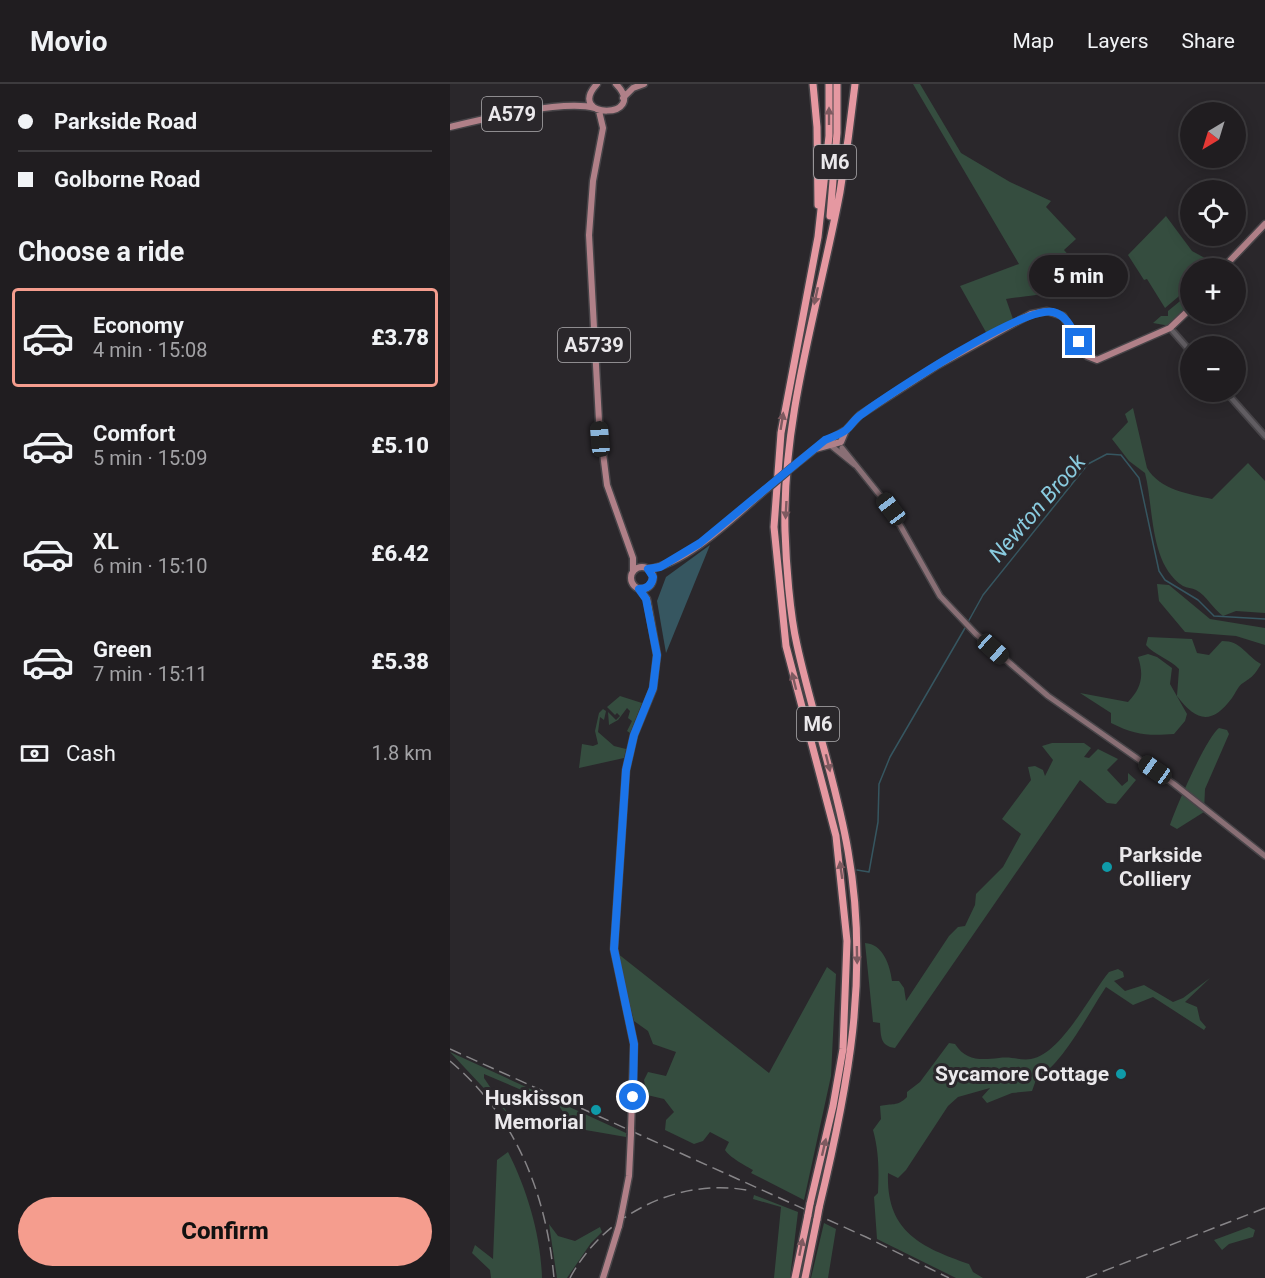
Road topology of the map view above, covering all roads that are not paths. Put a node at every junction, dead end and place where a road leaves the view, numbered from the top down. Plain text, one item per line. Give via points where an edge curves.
1 (597, 84) edge
2 (620, 84) edge
3 (644, 84) edge
4 (813, 84) edge
5 (829, 84) edge
6 (837, 84) edge
7 (855, 84) edge
8 (591, 93) junction
9 (623, 98) junction
10 (575, 105) junction
11 (597, 109) junction
12 (615, 111) junction
13 (450, 127) edge
14 (603, 128) junction
15 (1265, 224) edge
16 (818, 237) junction
17 (828, 239) junction
18 (1233, 258) edge
19 (1180, 318) edge
20 (1170, 328) junction
21 (1180, 339) edge
22 (1235, 402) edge
23 (846, 430) junction
24 (1265, 436) edge
25 (828, 444) junction
26 (820, 446) junction
27 (842, 448) junction
28 (633, 558) junction
29 (660, 567) junction
30 (645, 568) junction
31 (633, 572) junction
32 (651, 583) junction
33 (639, 589) junction
34 (646, 599) junction
35 (1265, 856) edge
36 (603, 1278) edge
37 (795, 1278) edge
38 (805, 1278) edge

1 - 8 main road
2 - 9 main road
3 - 9 main road via 628,91
4 - 16 highway
16 -> 5 highway, M6 via 829,136
6 - 17 highway, M6
7 - 17 highway via 841,183
8 - 10 main road, A579
8 - 11 main road
9 - 12 main road
10 - 11 main road, A579
10 - 13 main road, A579
11 - 12 main road
11 - 14 main road, A5739
12 - 14 main road, A5739
14 - 28 main road, A5739 via 593,181 589,235 599,421 607,485
15 - 18 main road
37 -> 16 highway, M6, bridge via 843,1049 848,941 836,836 786,646 774,527 781,433
17 -> 38 highway, M6, bridge via 790,443 785,530 796,642 845,834 857,938 857,993 842,1110
19 - 20 main road
20 - 21 street
20 - 23 main road via 1093,360 1062,316 1041,311 938,365 860,415
22 - 24 street
23 - 26 main road
23 - 27 main road
25 - 26 main road
25 - 27 main road
25 - 27 main road
26 - 29 main road, bridge via 700,543
27 - 35 main road via 891,509 940,596 976,634 1048,696 1174,784
28 - 30 main road, A5739
28 - 31 main road, A5739
29 - 30 main road
29 - 32 main road
30 - 31 main road
30 - 32 main road
31 - 33 main road via 631,581
32 - 33 main road
32 - 34 main road
33 - 34 main road
34 - 36 main road, bridge via 656,647 655,677 626,770 614,949 634,1044 631,1132 621,1217

